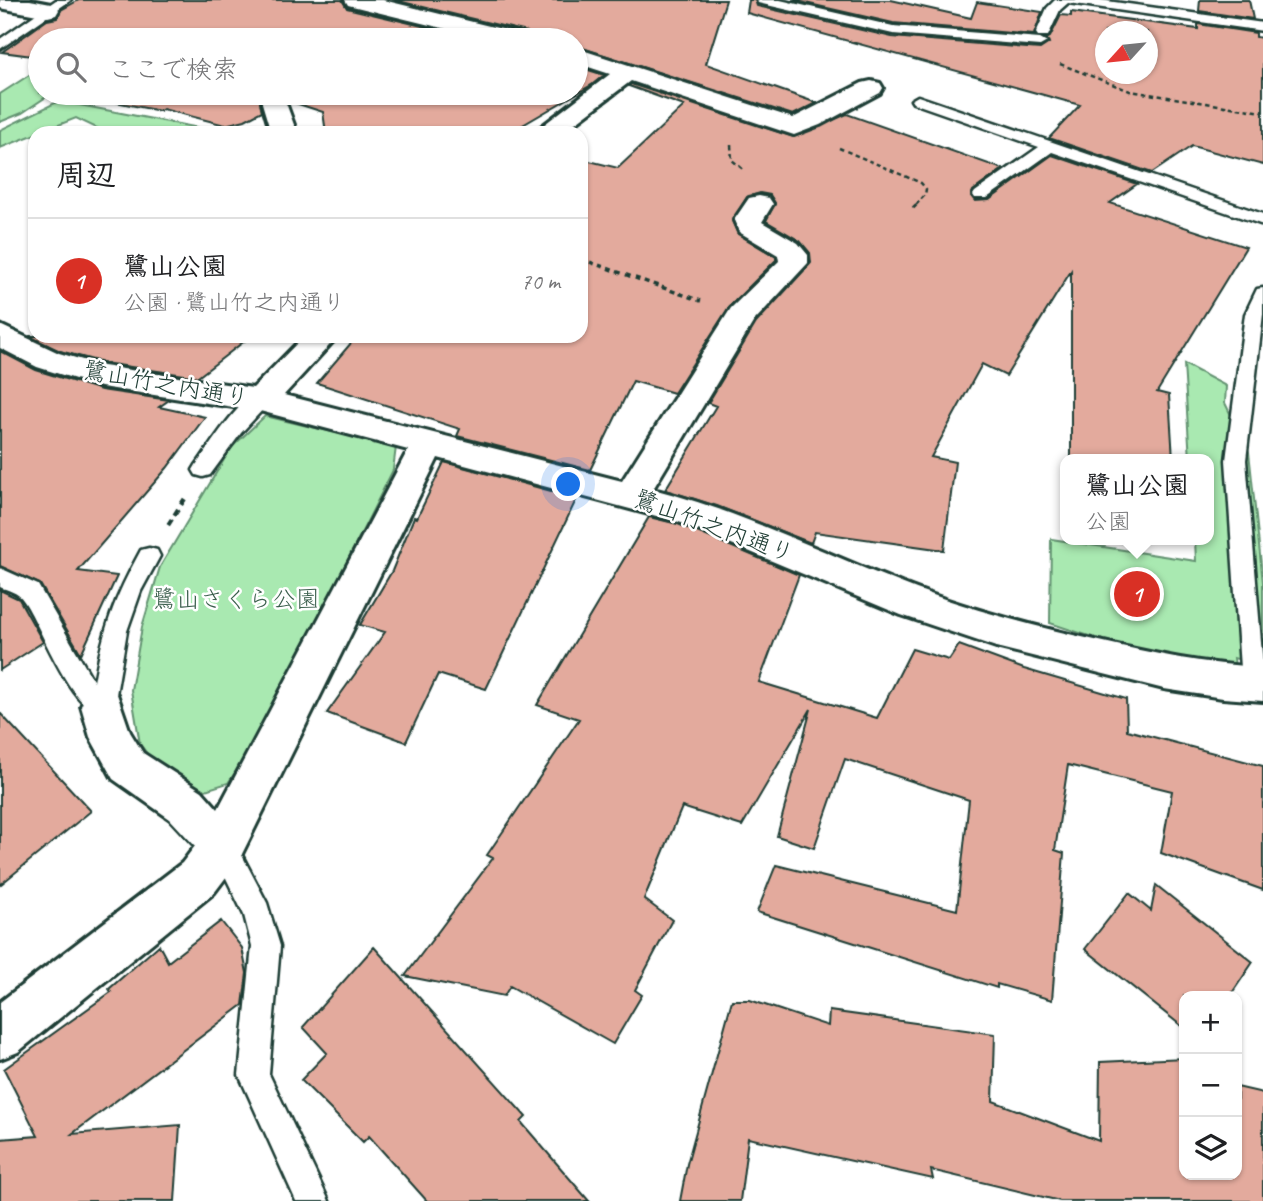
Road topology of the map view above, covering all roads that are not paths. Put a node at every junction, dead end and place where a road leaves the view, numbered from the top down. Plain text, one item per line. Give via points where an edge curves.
1 (356, 0) edge
2 (763, 0) edge
3 (1072, 0) edge
4 (0, 1) edge
5 (1055, 3) edge
6 (57, 5) edge
7 (1263, 27) edge
8 (469, 28) edge
9 (0, 44) edge
10 (588, 59) edge
11 (627, 73) junction
12 (871, 88) dead end
13 (918, 100) dead end
14 (588, 102) edge
15 (275, 105) edge
16 (584, 105) edge
17 (282, 126) edge
18 (555, 126) edge
19 (1052, 145) junction
20 (981, 195) dead end
21 (759, 204) road end
22 (1263, 220) edge
23 (1263, 293) edge
24 (0, 335) edge
25 (314, 343) edge
26 (260, 400) junction
27 (428, 444) junction
28 (204, 470) road end
29 (632, 495) junction
30 (149, 556) road end
31 (0, 577) edge
32 (1258, 684) edge
33 (102, 706) junction
34 (223, 845) junction
35 (0, 1034) edge
36 (313, 1201) edge

1 - 8 street
2 - 5 lane via 893,30 1042,37
3 - 7 lane
4 - 6 street
6 - 9 lane
10 - 11 street
11 - 12 street via 794,127
11 - 14 street
13 - 19 lane
15 - 17 street
16 - 18 street
19 - 20 lane
19 - 22 lane
21 - 29 street via 749,226 788,249 794,255 793,263 742,315
23 - 32 lane via 1254,314 1236,460 1247,631
24 - 26 street, 鷺山竹之内通り via 48,360 101,376
25 - 26 street
26 - 27 street, 鷺山竹之内通り
26 - 28 lane
27 - 29 street, 鷺山竹之内通り
27 - 34 street
29 - 32 street, 鷺山竹之内通り via 726,524 889,595 965,622 1173,674
30 - 33 lane via 115,631
31 - 33 lane via 30,591 80,682
33 - 34 street via 111,737 128,766 186,805
34 - 35 street via 198,878
34 - 36 lane via 257,912 266,946 254,1075

